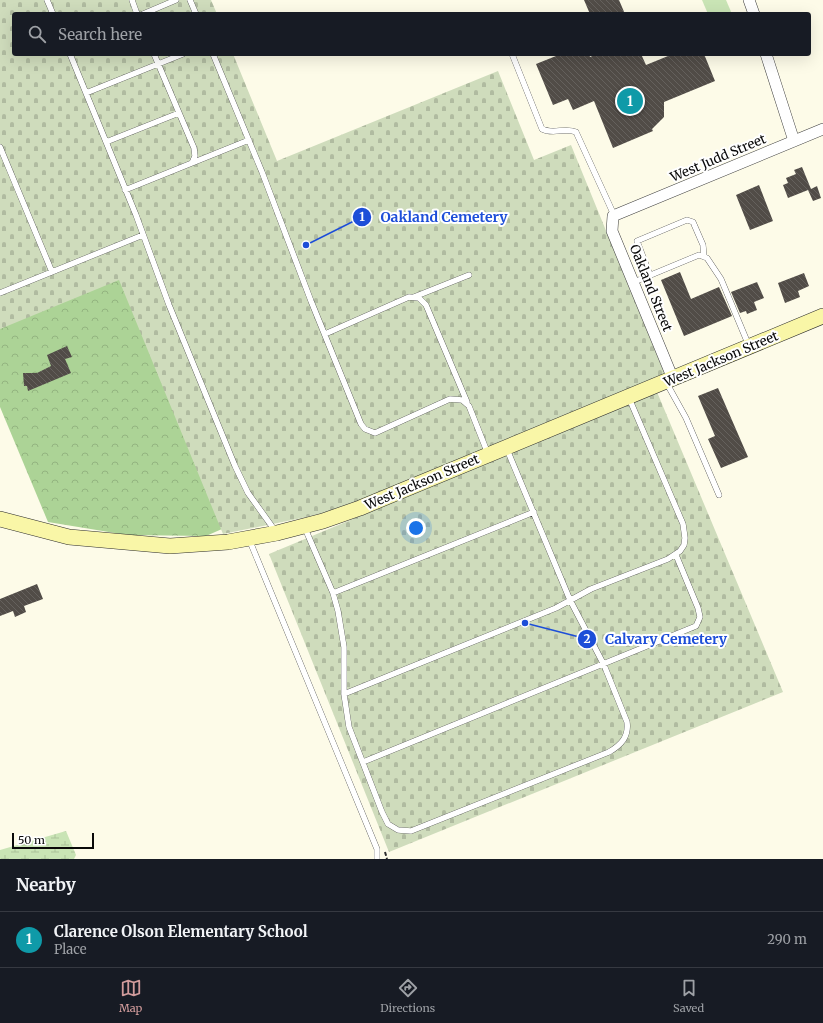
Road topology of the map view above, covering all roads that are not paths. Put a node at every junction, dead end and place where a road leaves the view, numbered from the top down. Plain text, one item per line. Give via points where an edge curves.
1 (47, 0) edge
2 (132, 0) edge
3 (176, 0) edge
4 (190, 0) edge
5 (749, 0) edge
6 (52, 12) edge
7 (137, 12) edge
8 (148, 12) edge
9 (195, 12) edge
10 (753, 12) edge
11 (71, 56) edge
12 (155, 56) edge
13 (178, 56) edge
14 (214, 56) edge
15 (513, 56) edge
16 (767, 56) edge
17 (158, 64) junction
18 (86, 93) junction
19 (179, 112) junction
20 (823, 129) edge
21 (249, 140) junction
22 (794, 141) junction
23 (106, 142) junction
24 (0, 147) edge
25 (192, 163) junction
26 (126, 190) junction
27 (619, 213) junction
28 (143, 235) junction
29 (704, 257) junction
30 (52, 272) junction
31 (469, 274) dead end
32 (650, 275) junction
33 (634, 282) junction
34 (0, 293) edge
35 (414, 297) junction
36 (823, 316) edge
37 (325, 334) junction
38 (750, 347) junction
39 (670, 381) junction
40 (628, 397) junction
41 (469, 406) junction
42 (506, 446) junction
43 (488, 454) junction
44 (719, 495) dead end
45 (534, 512) junction
46 (0, 519) edge
47 (304, 526) junction
48 (277, 533) junction
49 (249, 538) junction
50 (676, 554) junction
51 (333, 593) junction
52 (570, 600) junction
53 (604, 665) junction
54 (344, 694) junction
55 (363, 762) junction
56 (377, 859) edge

1 - 6 lane
2 - 7 lane
3 - 8 lane
4 - 9 lane
5 - 10 street
11 - 18 lane
12 - 17 lane
13 - 17 lane
14 - 21 lane
15 - 27 lane via 542,129 548,132 576,132
16 - 22 street
17 - 18 lane
17 - 19 lane
18 - 23 lane
19 - 23 lane
19 - 25 lane via 195,153
20 - 22 street, West Judd Street
21 - 25 lane
21 - 37 lane
22 - 27 street, West Judd Street
23 - 26 lane
24 - 30 lane
25 - 26 lane
26 - 28 lane
27 - 33 street, Oakland Street via 613,216 612,231
28 - 30 lane
28 - 48 lane via 235,466 248,493
29 - 32 lane via 699,255
29 - 32 lane via 703,245 693,222 687,220 637,241
29 - 38 lane via 721,279
30 - 34 lane
31 - 35 lane
32 - 33 lane
33 - 39 street, Oakland Street
35 - 37 lane
35 - 41 lane via 426,305
36 - 38 street, West Jackson Street
37 - 41 lane via 361,424 370,432 381,431 450,399 462,400
38 - 39 street, West Jackson Street
39 - 40 street, West Jackson Street
39 - 44 lane
40 - 42 street, West Jackson Street
40 - 50 lane via 682,524 684,545
41 - 43 lane
42 - 43 street, West Jackson Street
42 - 45 lane
43 - 47 street, West Jackson Street via 360,508
45 - 51 lane
45 - 52 lane
46 - 49 street, West Jackson Street via 69,536 122,543 170,546
47 - 48 street, West Jackson Street
47 - 51 lane
48 - 49 street, West Jackson Street
49 - 56 lane via 378,849
50 - 52 lane
50 - 53 lane via 698,608 699,622 691,629
51 - 54 lane via 344,647
52 - 53 lane
52 - 54 lane via 556,608
53 - 55 lane
53 - 55 lane via 628,730 621,743 601,755 404,832 388,824
54 - 55 lane via 349,726

